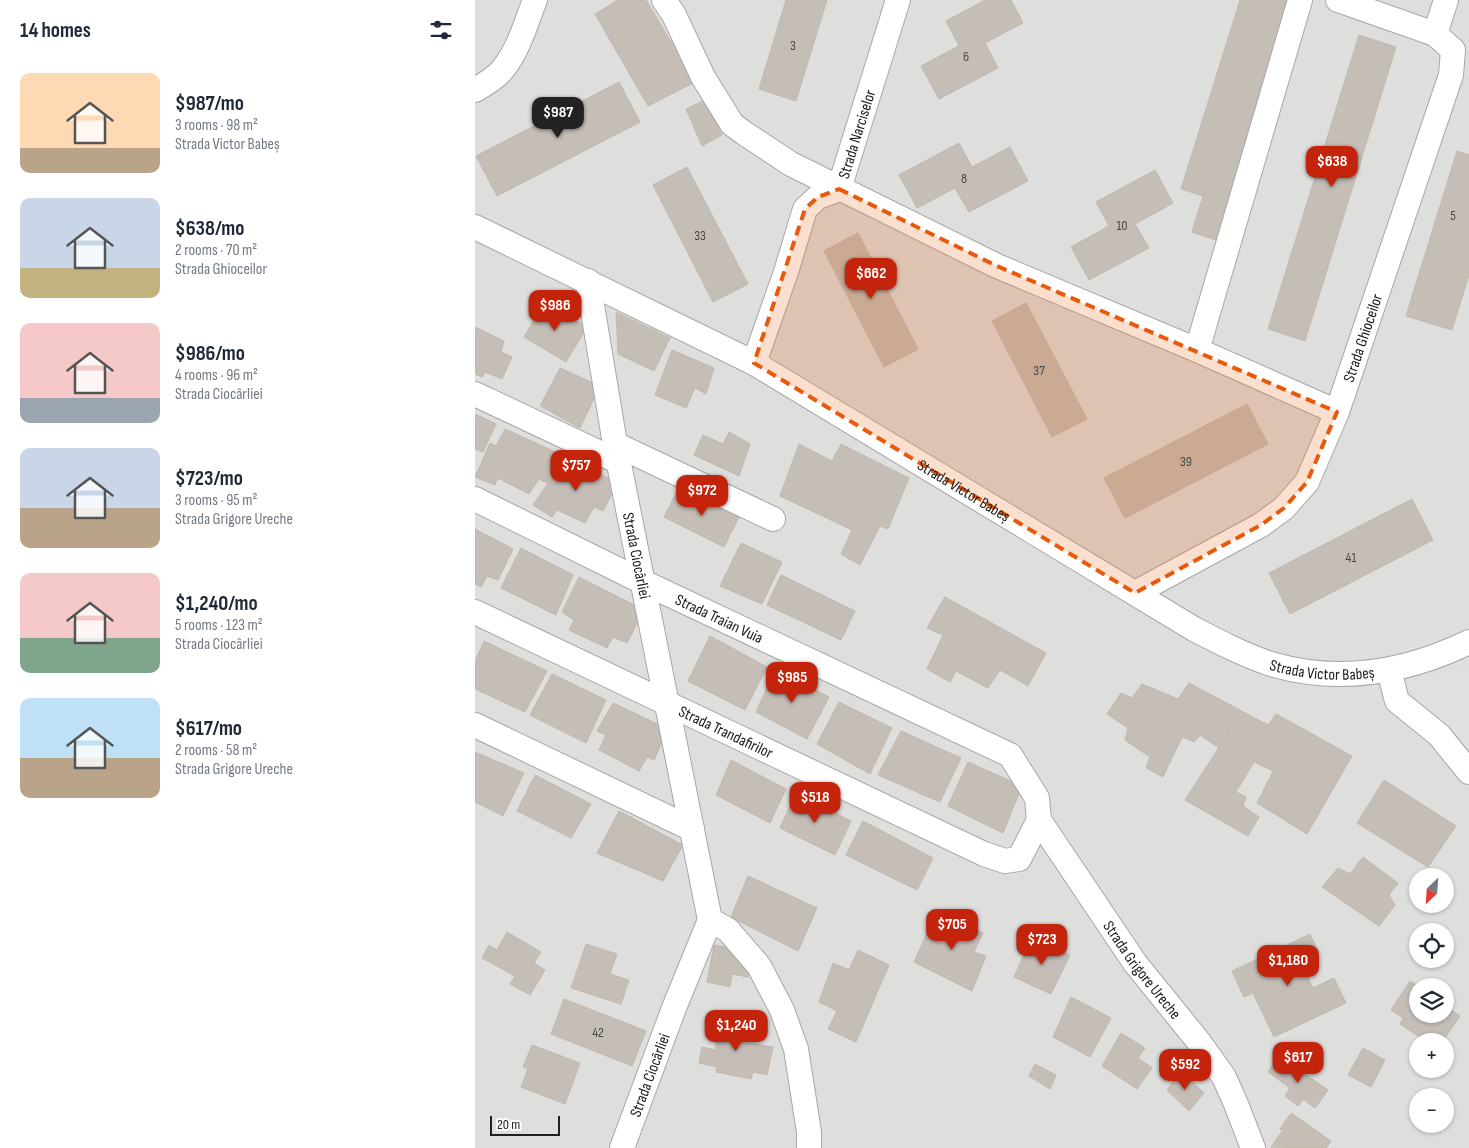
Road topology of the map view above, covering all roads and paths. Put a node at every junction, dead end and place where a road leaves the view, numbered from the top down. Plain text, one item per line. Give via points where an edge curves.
1 (535, 0) edge
2 (664, 0) edge
3 (899, 0) edge
4 (1300, 0) edge
5 (1338, 0) edge
6 (1446, 0) edge
7 (1435, 34) junction
8 (475, 90) edge
9 (839, 189) junction
10 (475, 227) edge
11 (587, 281) junction
12 (1197, 350) junction
13 (754, 363) junction
14 (475, 394) edge
15 (1337, 412) junction
16 (617, 453) junction
17 (475, 500) edge
18 (773, 519) dead end
19 (643, 582) junction
20 (1135, 592) junction
21 (475, 612) edge
22 (1469, 642) edge
23 (1389, 670) junction
24 (667, 703) junction
25 (475, 725) edge
26 (1469, 772) edge
27 (1039, 820) junction
28 (692, 829) junction
29 (710, 920) junction
30 (621, 1148) edge
31 (809, 1148) edge
32 (1253, 1148) edge

1 - 8 street via 503,70
2 - 9 street via 703,77 732,124 791,164
3 - 9 street, Strada Narciselor
4 - 12 street
5 - 7 street
6 - 7 street
7 - 15 street, Strada Ghioceilor via 1453,50 1451,75
9 - 12 street via 997,266
9 - 13 street, Strada Narciselor via 817,197 805,208
10 - 11 street, Strada Victor Babeș
11 - 13 street, Strada Victor Babeș
11 - 16 street, Strada Ciocârliei
12 - 15 street
13 - 20 street, Strada Victor Babeș
14 - 16 street
15 - 20 street, Strada Ghioceilor via 1307,482 1284,508 1261,525
16 - 18 street
16 - 19 street, Strada Ciocârliei
17 - 19 street, Strada Traian Vuia
19 - 24 street, Strada Ciocârliei
19 - 27 street, Strada Traian Vuia via 1010,755 1037,798
20 - 23 street, Strada Victor Babeș via 1194,629 1271,664 1305,672 1340,674
21 - 24 street, Strada Trandafirilor
22 - 23 street, Strada Victor Babeș via 1419,663
23 - 26 street via 1397,701 1439,735
24 - 27 street, Strada Trandafirilor via 1005,862 1019,859
24 - 28 street, Strada Ciocârliei
25 - 28 street
27 - 32 street, Strada Grigore Ureche via 1135,963 1224,1077
28 - 29 street, Strada Ciocârliei
29 - 30 street, Strada Ciocârliei
29 - 31 street via 728,930 759,966 782,1010 796,1048

